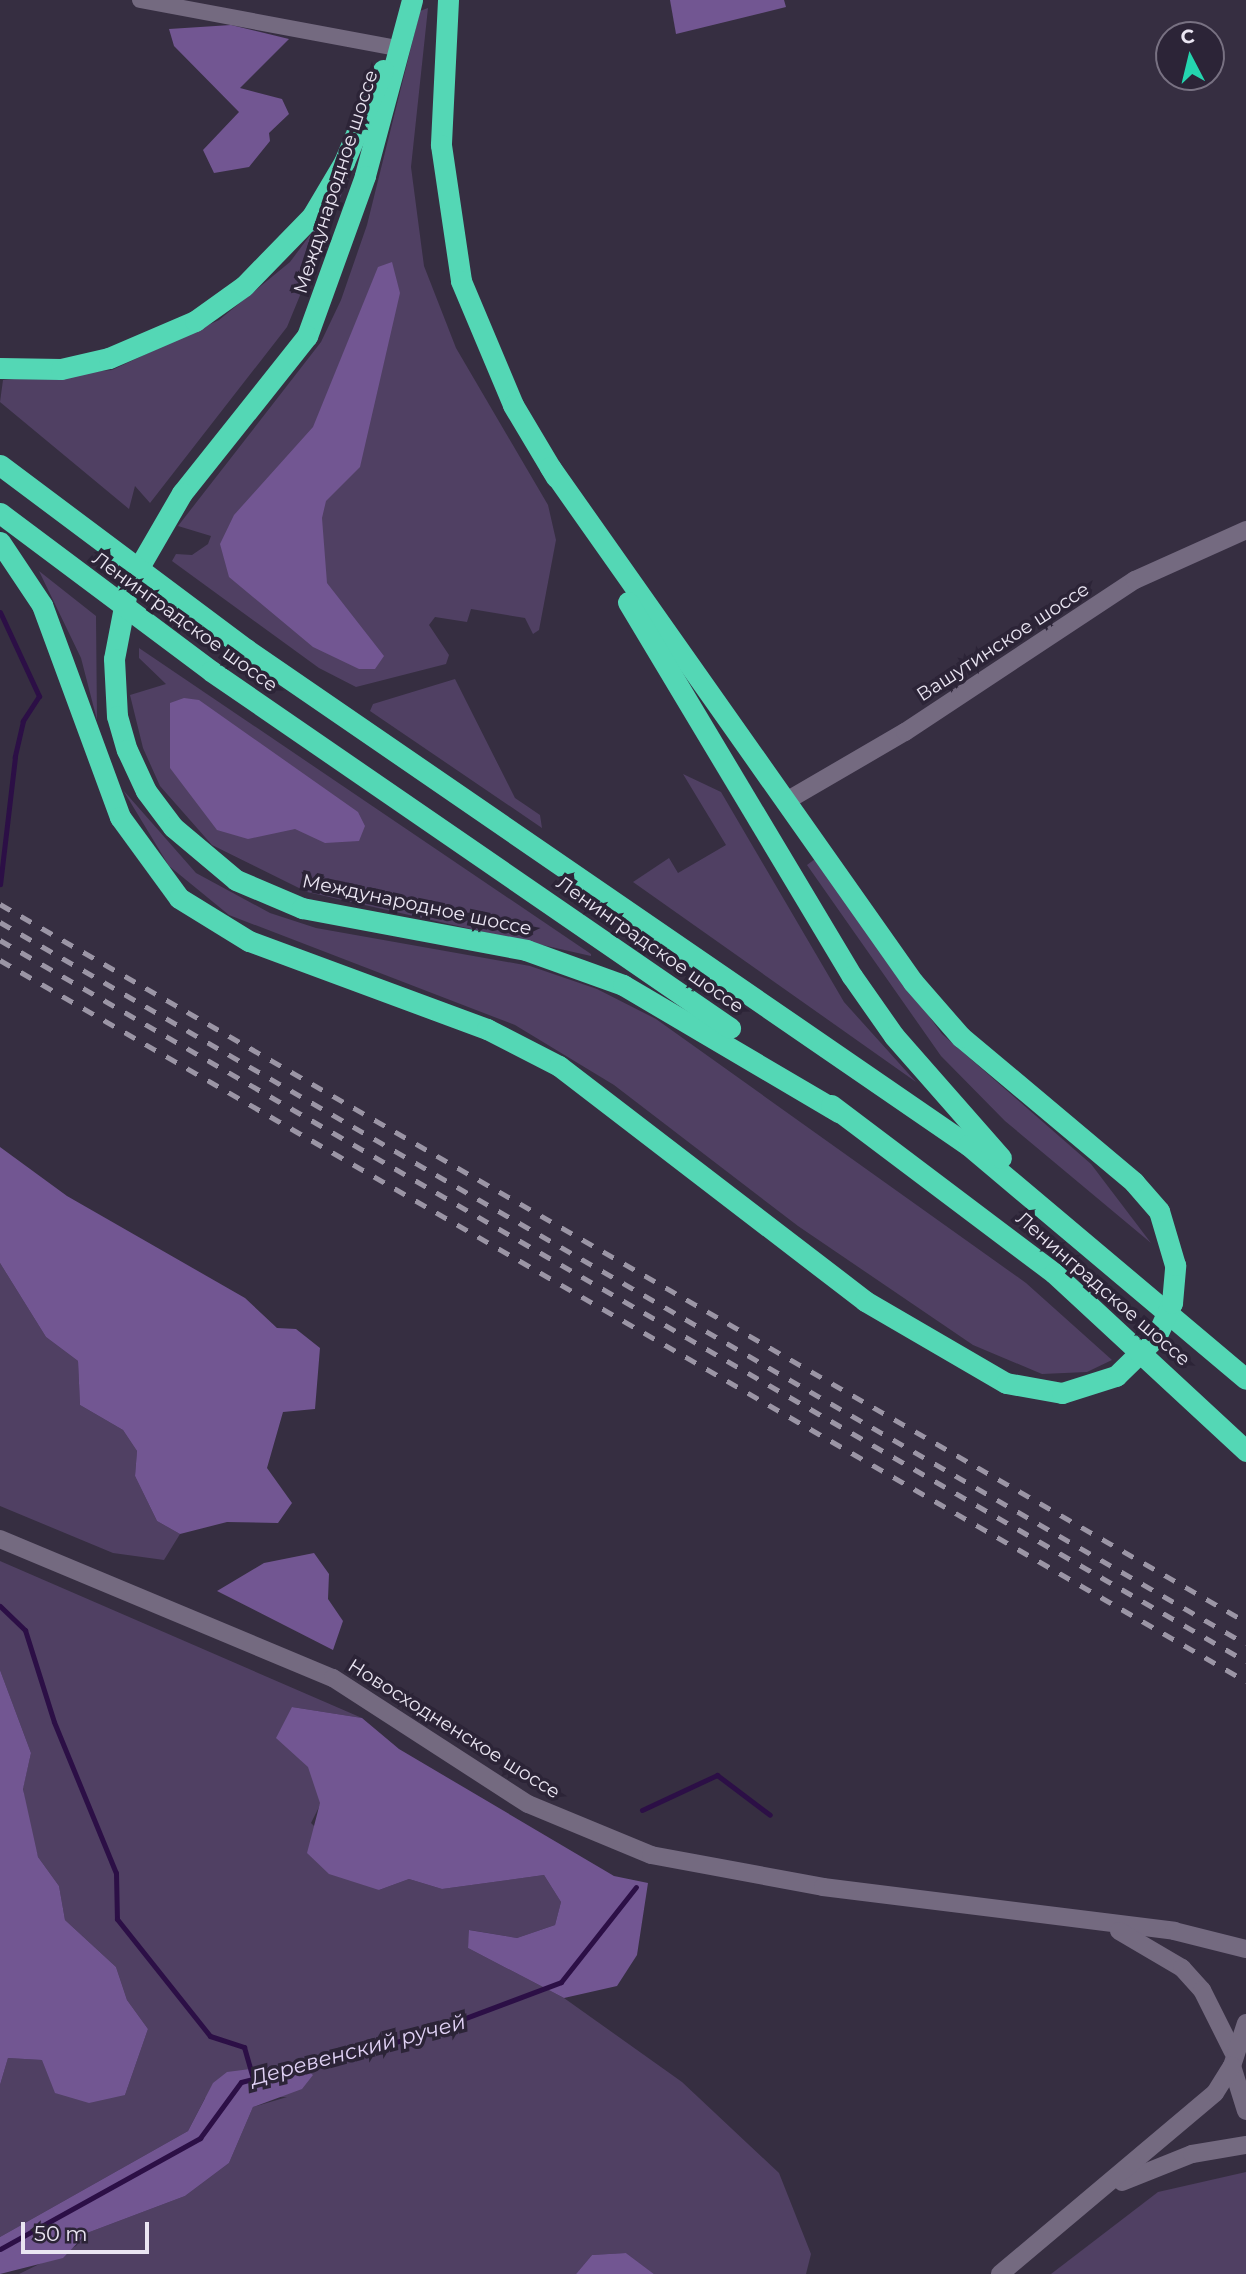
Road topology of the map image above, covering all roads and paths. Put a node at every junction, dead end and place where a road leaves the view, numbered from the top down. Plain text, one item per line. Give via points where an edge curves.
1 (141, 0) edge
2 (448, 0) edge
3 (412, 2) edge
4 (391, 47) junction
5 (0, 368) edge
6 (0, 466) edge
7 (550, 467) junction
8 (0, 513) edge
9 (1246, 530) edge
10 (0, 542) edge
11 (788, 800) junction
12 (839, 1112) junction
13 (1040, 1200) junction
14 (1246, 1379) edge
15 (1246, 1451) edge
16 (0, 1539) edge
17 (1110, 1927) junction
18 (1246, 1949) edge
19 (1246, 2023) edge
20 (1233, 2059) junction
21 (1246, 2111) edge
22 (1246, 2146) edge
23 (1097, 2195) junction
24 (1000, 2274) edge

1 - 4 street
2 - 7 highway via 441,145 458,268 484,344
3 - 4 highway
3 - 12 highway, Международное шоссе via 365,176 307,336 154,534 128,586 114,659 117,716 146,791 173,827 236,880 302,908 526,950 623,985
4 - 5 highway via 365,117 312,216 244,286 195,321 109,358 61,369
6 - 13 highway, Ленинградское шоссе via 246,649
7 - 11 highway
7 - 13 highway via 852,976 894,1036
8 - 12 highway, Ленинградское шоссе via 211,671 762,1051
9 - 11 main road, Вашутинское шоссе via 1135,580 905,732
10 - 11 highway via 42,605 120,817 179,898 249,941 487,1029 559,1066 865,1301 1006,1383 1062,1393 1116,1376 1151,1345 1171,1303 1175,1265 1158,1211 1135,1182 961,1037 912,982
12 - 15 highway, Ленинградское шоссе via 1054,1273
13 - 14 highway, Ленинградское шоссе
16 - 17 main road, Новосходненское шоссе via 333,1678 517,1798 595,1836 697,1866
17 - 18 main road, Новосходненское шоссе via 1188,1933
17 - 20 main road, Новосходненское шоссе via 1182,1968 1202,1990
19 - 20 main road
20 - 21 main road, Новосходненское шоссе
20 - 23 main road via 1215,2094
22 - 23 main road via 1184,2157
23 - 24 main road

